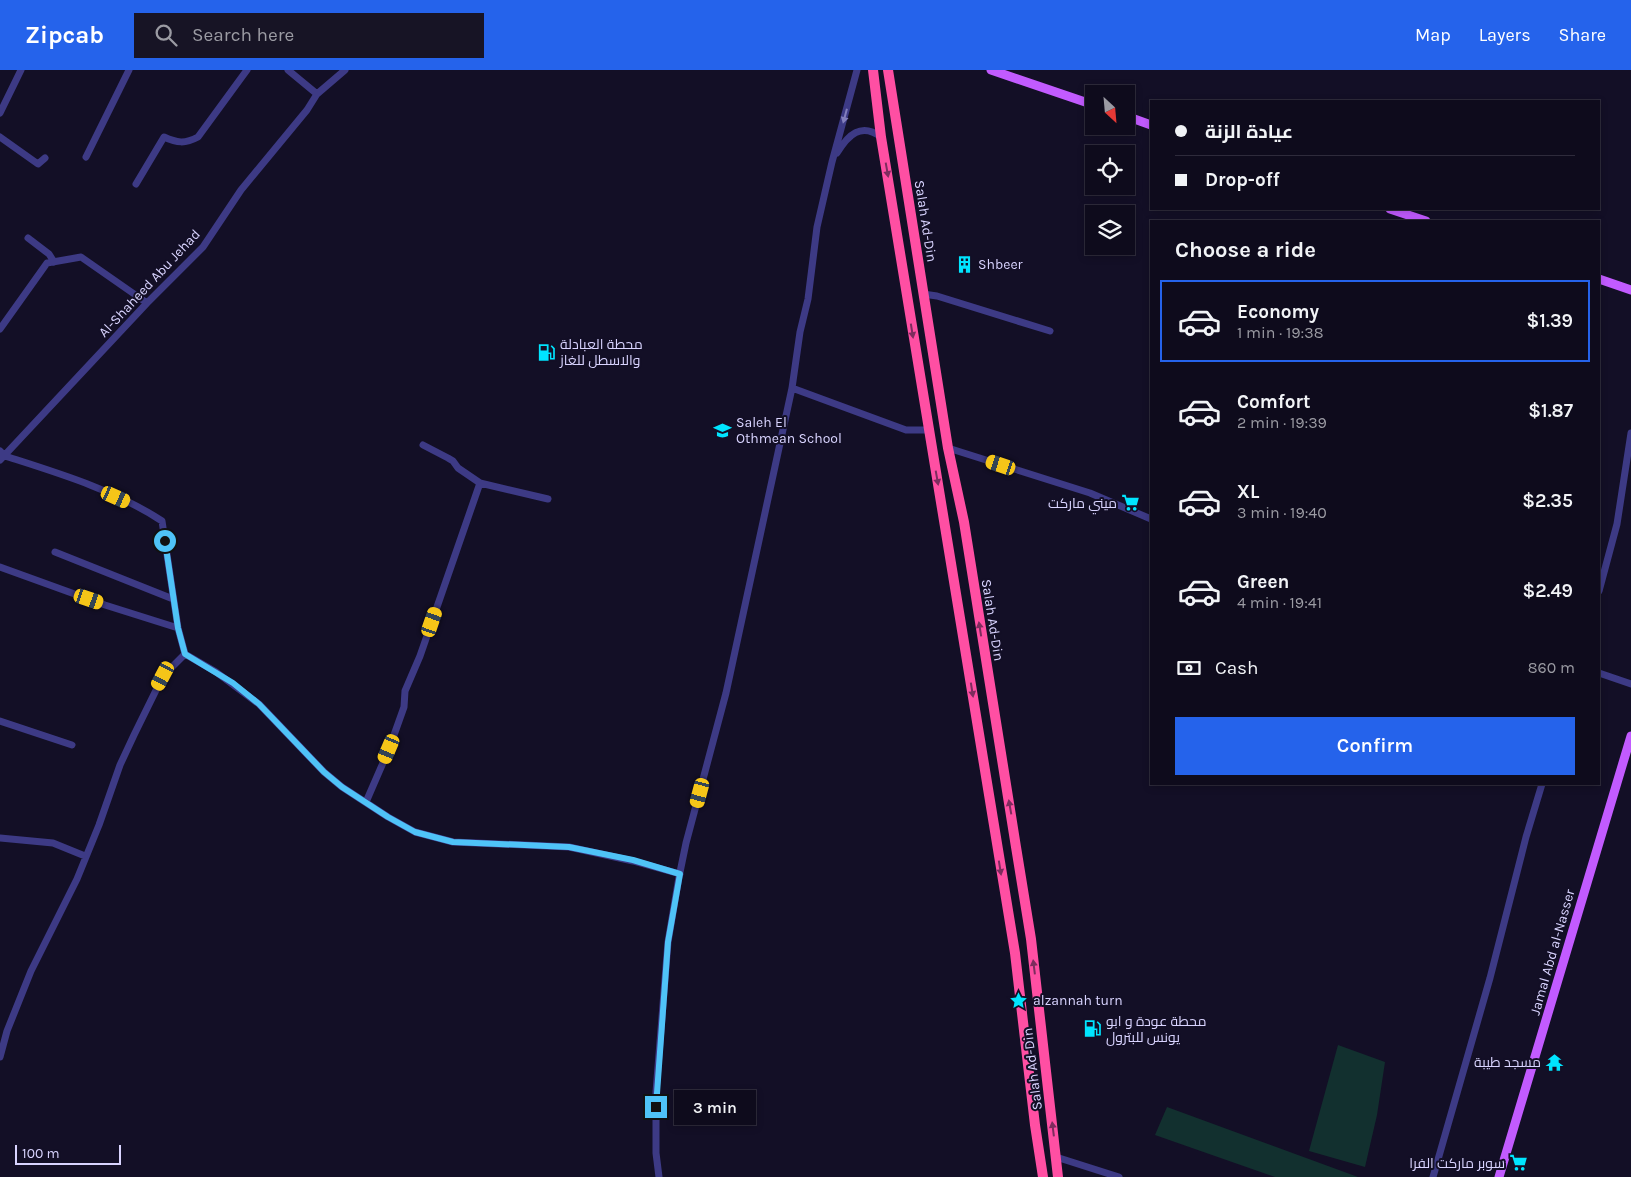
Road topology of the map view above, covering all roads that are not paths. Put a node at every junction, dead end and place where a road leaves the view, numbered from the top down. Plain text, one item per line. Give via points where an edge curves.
1 (21, 70) edge
2 (129, 70) edge
3 (248, 70) edge
4 (288, 70) edge
5 (345, 70) edge
6 (857, 70) edge
7 (873, 70) edge
8 (991, 70) edge
9 (889, 71) edge
10 (317, 94) junction
11 (1085, 102) edge
12 (0, 113) edge
13 (1135, 119) edge
14 (1150, 125) edge
15 (0, 137) edge
16 (881, 137) junction
17 (86, 157) dead end
18 (45, 158) dead end
19 (832, 162) junction
20 (136, 184) dead end
21 (1393, 210) edge
22 (1423, 220) edge
23 (28, 238) dead end
24 (54, 262) junction
25 (1600, 279) edge
26 (1631, 290) edge
27 (923, 294) junction
28 (147, 303) junction
29 (0, 329) edge
30 (1050, 331) dead end
31 (792, 388) junction
32 (929, 430) junction
33 (1631, 433) edge
34 (422, 445) dead end
35 (948, 448) junction
36 (2, 455) edge
37 (480, 482) junction
38 (548, 499) dead end
39 (1150, 518) edge
40 (56, 552) dead end
41 (0, 567) edge
42 (1600, 588) edge
43 (173, 599) junction
44 (178, 628) junction
45 (185, 654) junction
46 (968, 664) junction
47 (986, 664) junction
48 (1600, 673) edge
49 (1631, 684) edge
50 (0, 721) edge
51 (1631, 736) edge
52 (72, 745) dead end
53 (1542, 785) edge
54 (366, 802) junction
55 (0, 838) edge
56 (85, 856) junction
57 (680, 874) junction
58 (1026, 909) junction
59 (1007, 910) junction
60 (0, 1057) edge
61 (1056, 1157) junction
62 (659, 1177) edge
63 (1043, 1177) edge
64 (1058, 1177) edge
65 (1119, 1177) edge
66 (1433, 1177) edge
67 (1499, 1177) edge

1 - 12 street
2 - 17 street
3 - 20 street via 198,137 187,143 164,137
4 - 10 street
5 - 10 street, Al-Shaheed Abu Jehad
6 -> 19 street
7 - 16 highway, Salah Ad-Din
8 - 11 main road
9 - 27 highway, Salah Ad-Din
10 - 28 street, Al-Shaheed Abu Jehad via 241,190 203,247
13 - 14 main road
15 - 18 street via 38,164
16 - 19 street via 871,130 855,132
16 -> 32 highway, Salah Ad-Din
19 - 31 street via 817,228
21 - 22 main road
23 - 24 street
24 - 28 street via 81,257
24 - 29 street via 47,263
25 - 26 main road
27 - 30 street
27 - 35 highway, Salah Ad-Din
28 - 36 street, Al-Shaheed Abu Jehad
31 - 32 street via 906,430
31 - 57 street via 724,702
32 -> 46 highway, Salah Ad-Din
33 - 42 street via 1617,524
34 - 37 street via 453,461
35 - 39 street via 1090,494
47 -> 35 highway, Salah Ad-Din via 964,522
36 - 43 street via 70,477 162,521
37 - 38 street
37 - 54 street via 405,691 404,707
40 - 43 street
41 - 44 street
43 - 44 street
44 - 45 street
45 - 54 street via 233,683 259,704 324,772
45 - 56 street via 163,676 148,704 120,765
46 - 47 highway via 979,655
46 -> 59 highway, Salah Ad-Din
58 -> 47 highway, Salah Ad-Din
48 - 49 street
50 - 52 street
51 - 67 main road, Jamal Abd al-Nasser
53 - 66 street
54 - 57 street via 415,832 453,842 569,847
55 - 56 street via 53,843
56 - 60 street via 77,879 31,971
57 - 62 street via 668,942 656,1092
58 - 59 highway via 1024,914
61 -> 58 highway, Salah Ad-Din
59 - 63 highway, Salah Ad-Din
61 - 64 highway, Salah Ad-Din
61 - 65 street

